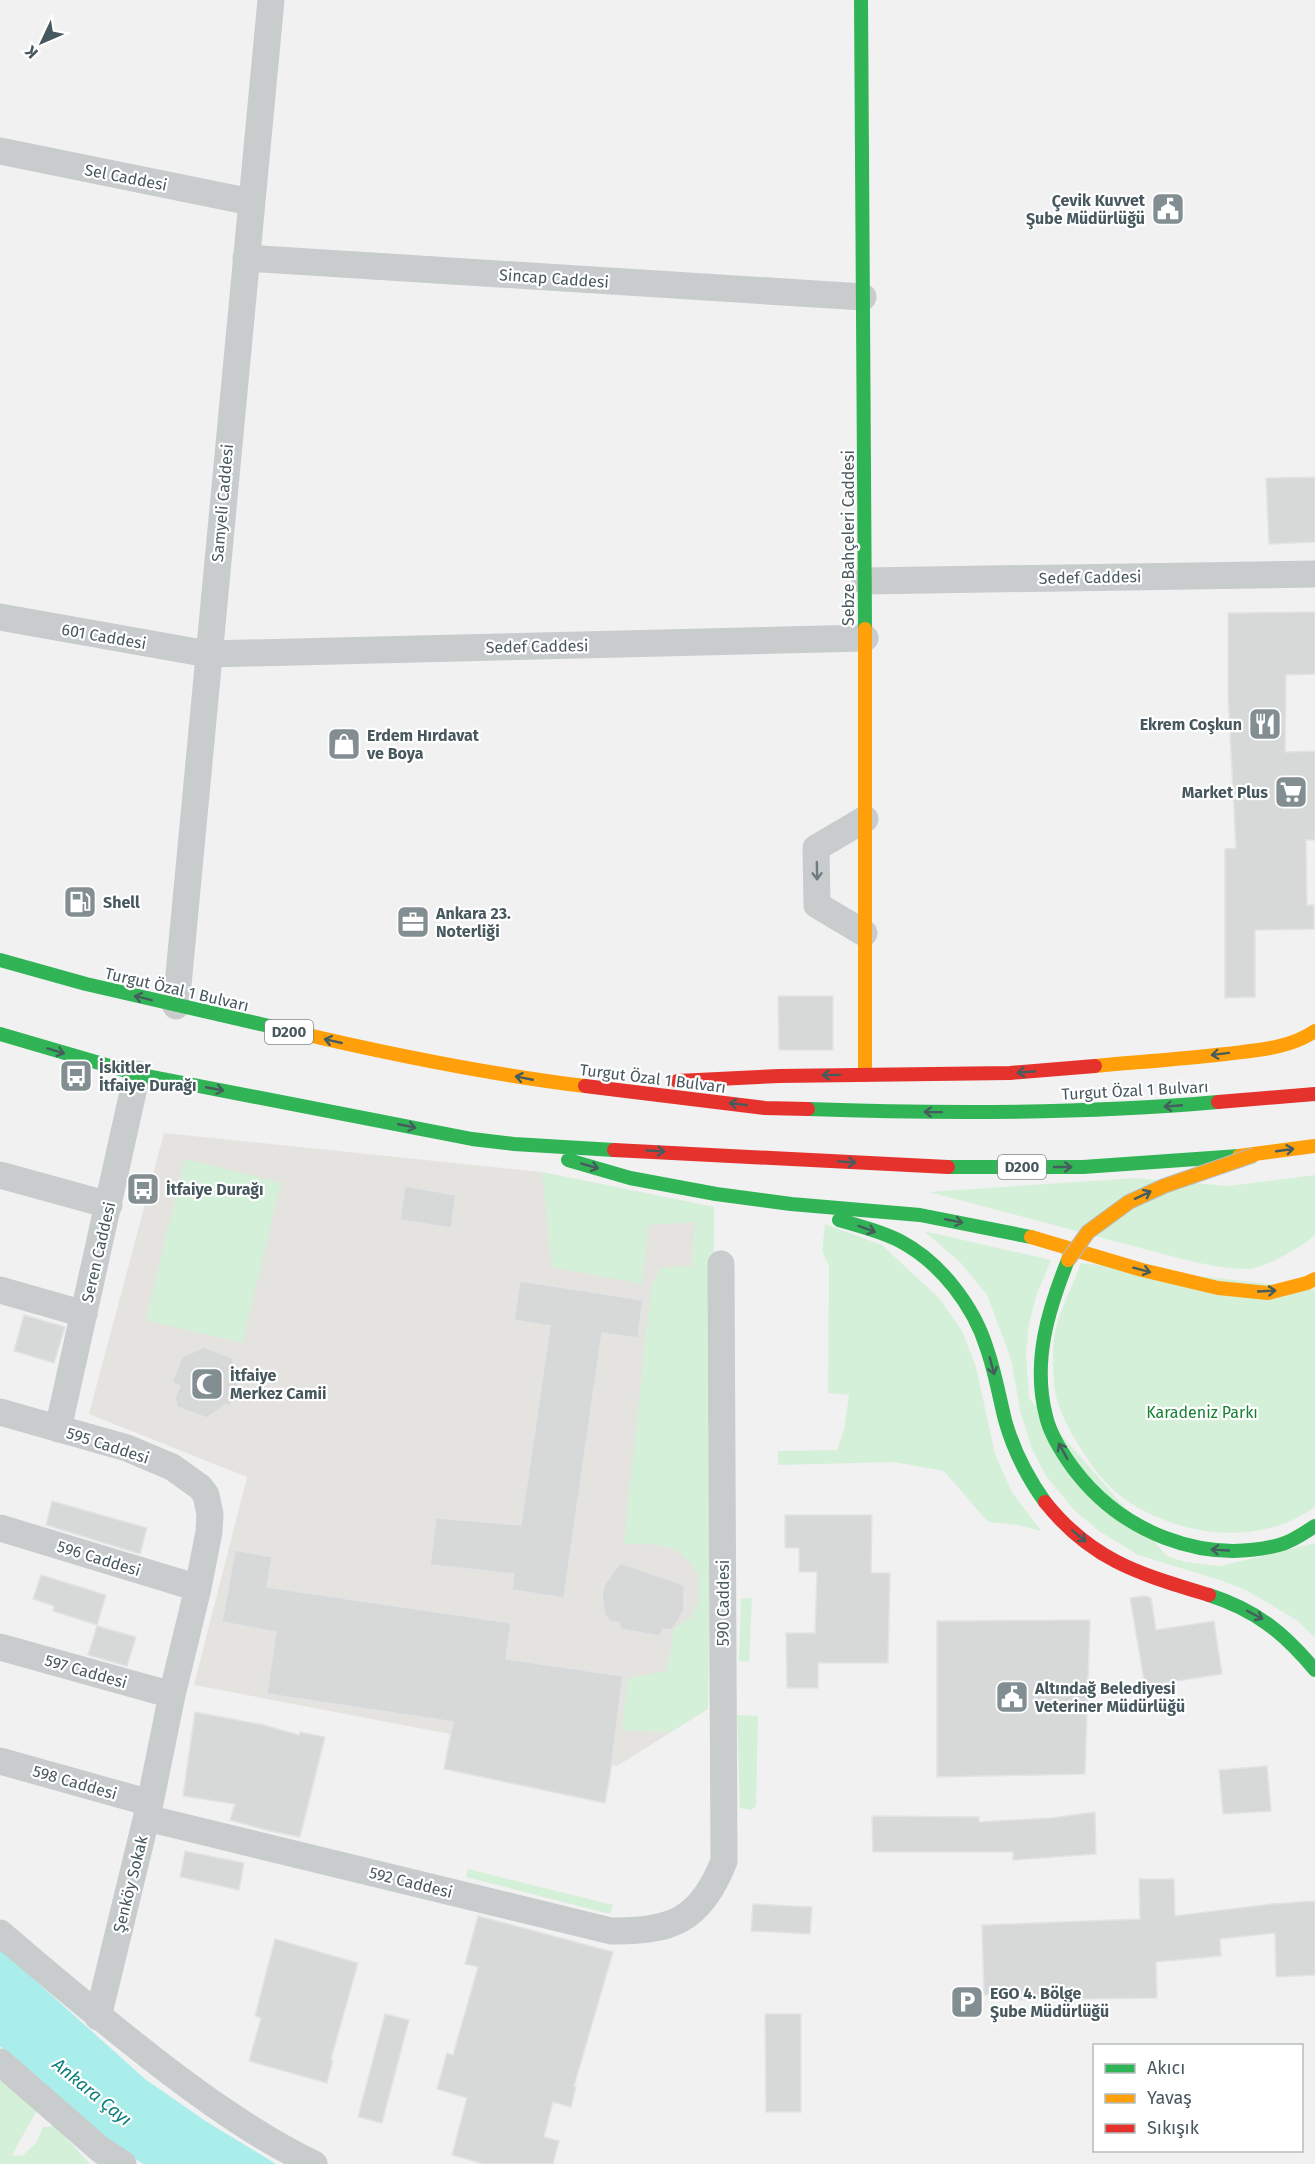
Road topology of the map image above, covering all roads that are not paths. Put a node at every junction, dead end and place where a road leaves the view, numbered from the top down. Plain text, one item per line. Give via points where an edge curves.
1 (271, 0) edge
2 (861, 0) edge
3 (0, 151) edge
4 (251, 202) junction
5 (246, 258) junction
6 (863, 297) junction
7 (1315, 574) edge
8 (865, 581) junction
9 (0, 617) edge
10 (866, 638) junction
11 (208, 654) junction
12 (864, 819) junction
13 (864, 933) junction
14 (0, 960) edge
15 (176, 1006) junction
16 (1315, 1031) edge
17 (0, 1034) edge
18 (1278, 1047) junction
19 (1297, 1053) dead end
20 (137, 1074) junction
21 (865, 1075) junction
22 (582, 1086) junction
23 (1315, 1094) edge
24 (514, 1144) junction
25 (1315, 1146) edge
26 (1254, 1155) junction
27 (0, 1175) edge
28 (791, 1204) junction
29 (109, 1205) junction
30 (721, 1264) dead end
31 (1258, 1279) dead end
32 (1315, 1279) edge
33 (1218, 1288) junction
34 (0, 1290) edge
35 (84, 1314) junction
36 (0, 1412) edge
37 (58, 1429) junction
38 (206, 1495) joint
39 (1315, 1526) edge
40 (0, 1528) edge
41 (198, 1588) junction
42 (0, 1647) edge
43 (1315, 1670) edge
44 (172, 1695) junction
45 (0, 1761) edge
46 (148, 1811) junction
47 (676, 1923) joint
48 (0, 1933) edge
49 (98, 2017) junction
50 (0, 2062) edge
51 (123, 2164) edge
52 (314, 2164) edge

1 - 4 street, Samyeli Caddesi
2 - 6 main road, Sebze Bahçeleri Caddesi
3 - 4 street, Sel Caddesi
4 - 5 street, Samyeli Caddesi
5 - 6 street, Sincap Caddesi
5 - 11 street, Samyeli Caddesi
6 - 8 main road, Sebze Bahçeleri Caddesi
7 - 8 street, Sedef Caddesi
8 - 10 main road, Sebze Bahçeleri Caddesi
9 - 11 street, 601 Caddesi
10 - 11 street, Sedef Caddesi
10 - 12 main road, Sebze Bahçeleri Caddesi
11 - 15 street, Samyeli Caddesi
12 - 13 main road, Sebze Bahçeleri Caddesi
12 -> 13 street via 816,848 817,905
13 - 21 main road, Sebze Bahçeleri Caddesi
15 -> 14 main road, Turgut Özal 1 Bulvarı / D200
22 -> 15 main road, Turgut Özal 1 Bulvarı / D200 via 367,1049
16 - 18 main road
17 -> 20 main road, D200
18 - 19 main road
18 -> 21 main road via 1010,1073
20 -> 24 main road, D200
20 - 29 street, Seren Caddesi
21 -> 22 main road
23 -> 22 main road, Turgut Özal 1 Bulvarı / D200 via 1137,1109 851,1112 765,1108
24 -> 26 main road, D200, bridge via 927,1167 1083,1167
24 -> 28 main road via 630,1178
26 -> 25 main road, D200
39 -> 26 main road, bridge via 1281,1544 1243,1551 1195,1549 1150,1533 1107,1506 1083,1484 1047,1422 1041,1392 1039,1358 1045,1320 1068,1260 1088,1232 1129,1202
27 - 29 street
28 -> 33 main road via 949,1220 1019,1234
28 -> 43 main road via 906,1244 945,1277 972,1312 987,1347 1013,1444 1035,1486 1058,1517 1100,1554 1131,1571 1235,1605 1266,1621
29 - 35 street, Seren Caddesi
30 - 47 street, 590 Caddesi via 724,1861 708,1895
31 - 33 main road
33 -> 32 main road via 1268,1293
34 - 35 street
35 - 37 street, Seren Caddesi
36 - 37 street, 595 Caddesi
37 - 38 street, 595 Caddesi via 161,1462 188,1477
38 - 41 street, Şenköy Sokak via 209,1532
40 - 41 street, 596 Caddesi
41 - 44 street, Şenköy Sokak
42 - 44 street, 597 Caddesi
44 - 46 street, Şenköy Sokak
45 - 46 street, 598 Caddesi
46 - 47 street, 592 Caddesi via 611,1931 637,1931
46 - 49 street, Şenköy Sokak
48 - 49 street
49 - 52 street via 225,2113
50 - 51 street via 100,2150

